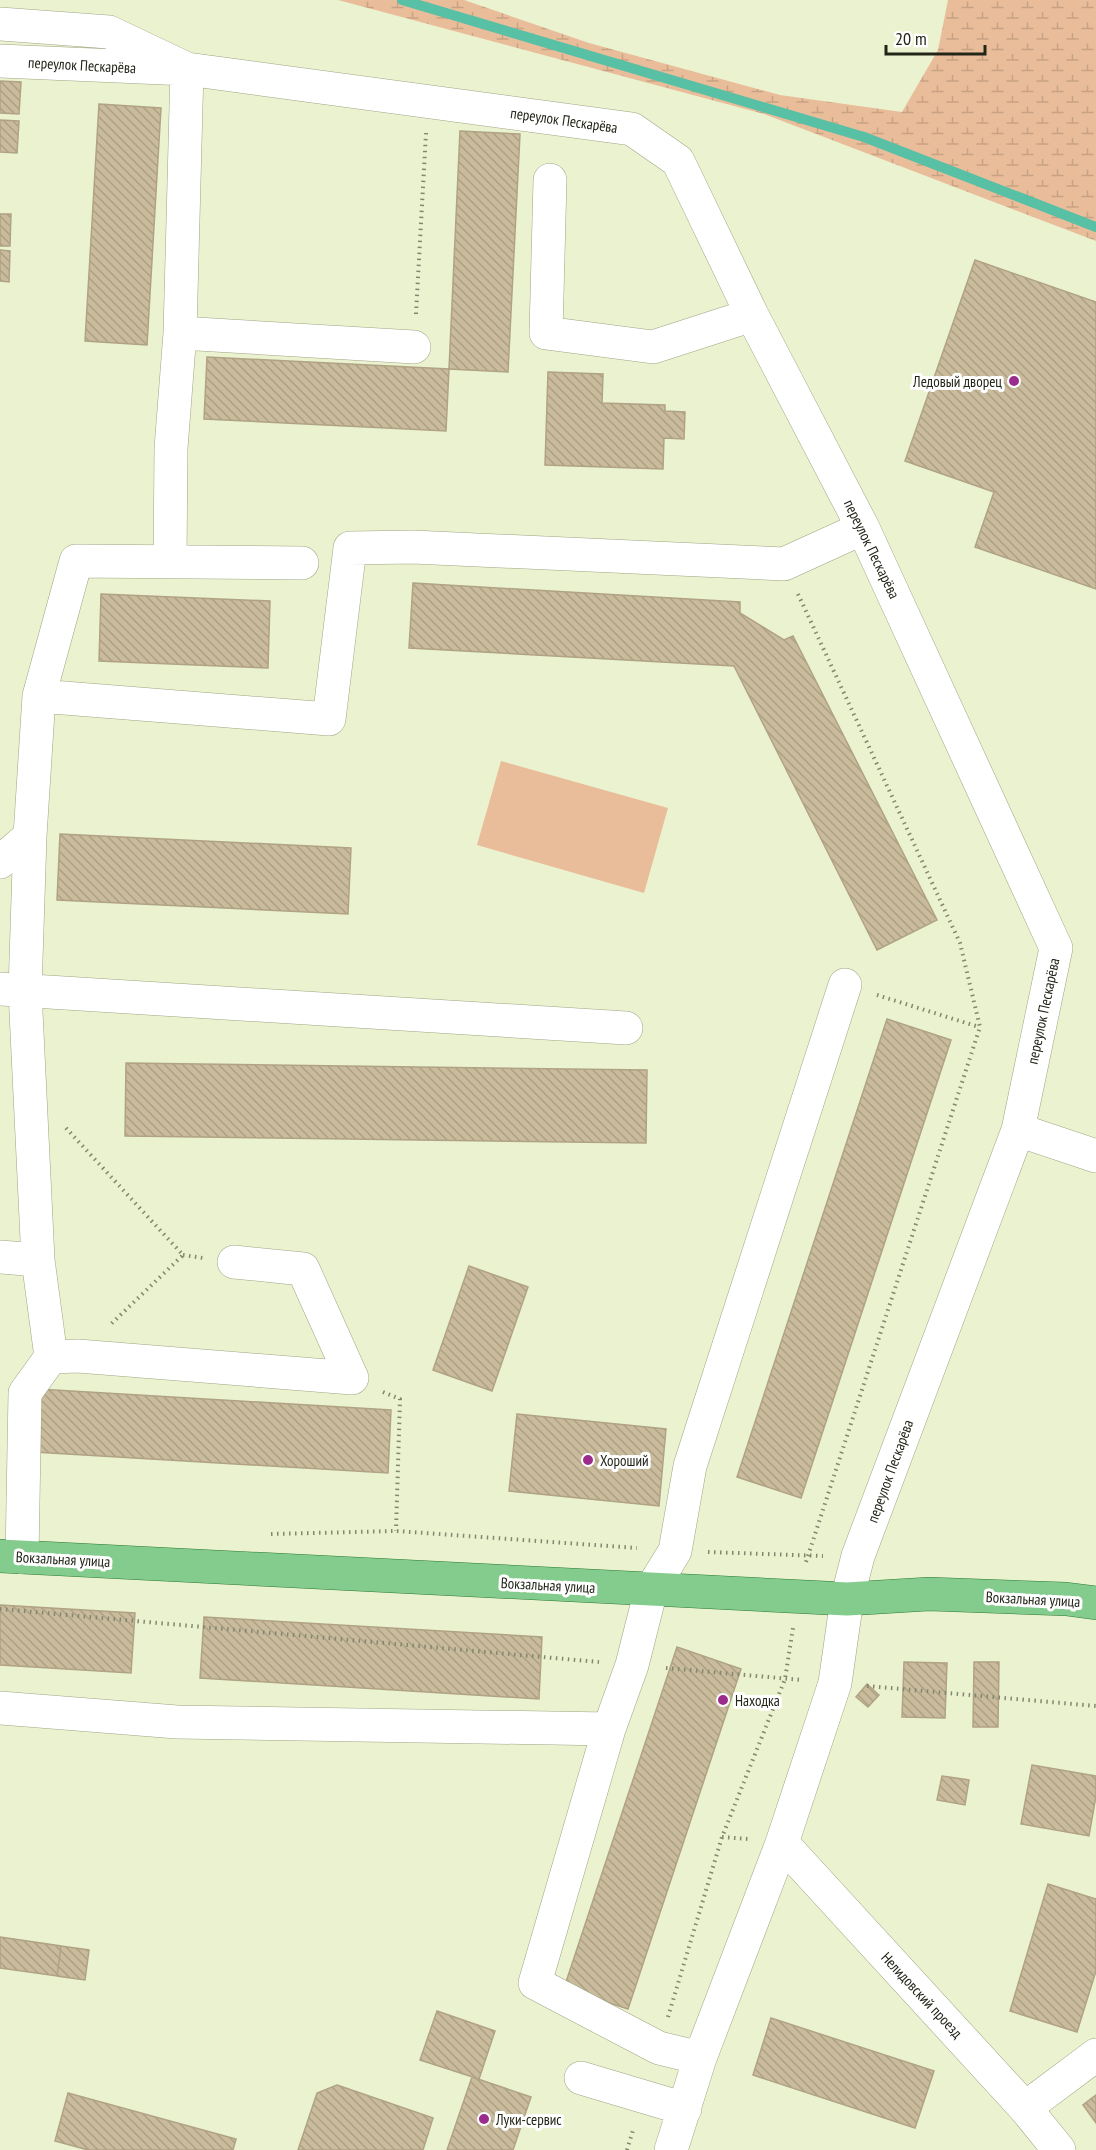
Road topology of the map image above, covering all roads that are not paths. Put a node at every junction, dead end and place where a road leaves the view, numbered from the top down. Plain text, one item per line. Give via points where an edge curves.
1 (0, 24) edge
2 (0, 61) edge
3 (187, 69) junction
4 (550, 180) dead end
5 (752, 315) junction
6 (180, 333) junction
7 (414, 347) road end
8 (863, 528) junction
9 (170, 562) junction
10 (302, 563) dead end
11 (39, 696) junction
12 (30, 836) junction
13 (0, 862) edge
14 (845, 985) road end
15 (13, 990) edge
16 (626, 1028) dead end
17 (1018, 1130) junction
18 (1096, 1156) edge
19 (0, 1257) edge
20 (38, 1260) junction
21 (234, 1262) dead end
22 (65, 1356) junction
23 (13, 1393) edge
24 (11, 1556) edge
25 (651, 1590) junction
26 (847, 1599) junction
27 (1096, 1603) edge
28 (0, 1708) edge
29 (609, 1729) junction
30 (782, 1843) junction
31 (1096, 2055) edge
32 (700, 2058) junction
33 (580, 2078) dead end
34 (1025, 2108) junction
35 (685, 2109) junction
36 (671, 2150) edge
37 (1059, 2150) edge

1 - 3 street via 109,32
2 - 3 street, переулок Пескарёва
3 - 5 street, переулок Пескарёва via 632,129 678,161
3 - 6 street
4 - 5 street via 546,333 653,347
5 - 8 street, переулок Пескарёва
6 - 7 street
6 - 9 street via 171,448
8 - 11 street via 784,564 413,547 350,548 329,719
8 - 17 street, переулок Пескарёва via 1056,948
9 - 10 street
9 - 11 street via 76,561
11 - 12 street
12 - 13 street
12 - 15 street
14 - 25 street via 690,1466 675,1551
15 - 16 street
15 - 20 street via 31,1097
17 - 18 street
17 - 26 street, переулок Пескарёва via 858,1557
19 - 20 street
20 - 22 street
21 - 22 street via 303,1269 352,1378
22 - 23 street
23 - 24 street
24 - 25 main road, Вокзальная улица
25 - 26 main road, Вокзальная улица
25 - 29 street via 632,1665
26 - 27 main road, Вокзальная улица via 929,1594
26 - 30 street via 835,1683
28 - 29 street via 177,1722
29 - 32 street via 535,1983 659,2048
30 - 32 street
30 - 34 street, Нелидовский проезд
31 - 34 street
32 - 35 street
33 - 35 street
34 - 37 street, Нелидовский проезд
35 - 36 street

